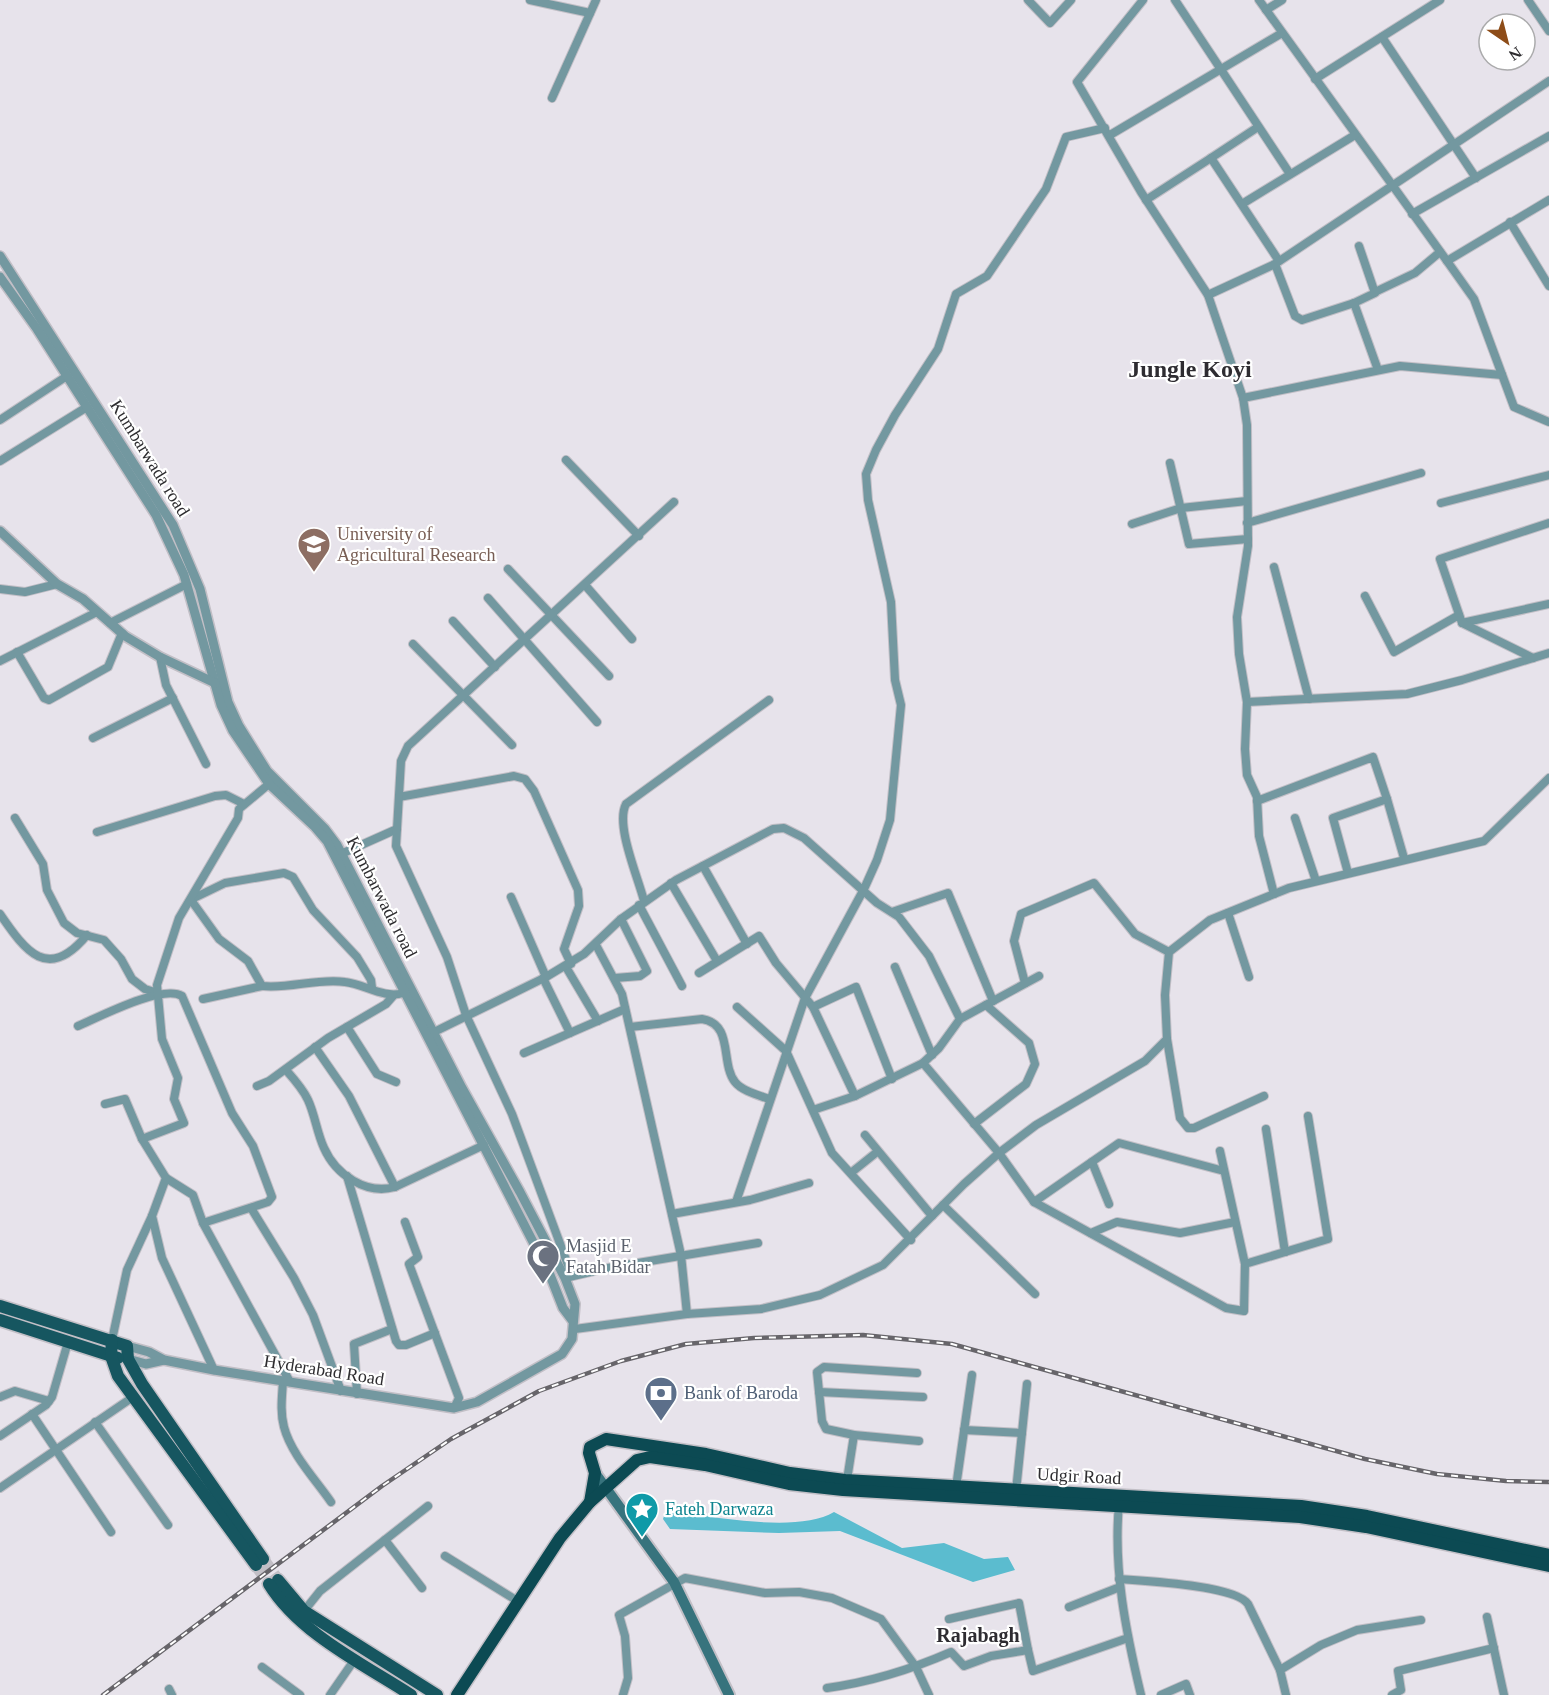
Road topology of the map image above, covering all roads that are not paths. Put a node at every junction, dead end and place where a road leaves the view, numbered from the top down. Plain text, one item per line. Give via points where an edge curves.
1 (530, 0) edge
2 (596, 0) edge
3 (1028, 0) edge
4 (1071, 0) edge
5 (1143, 0) edge
6 (1175, 0) edge
7 (1259, 0) edge
8 (1282, 0) edge
9 (1440, 0) edge
10 (1528, 0) edge
11 (1266, 10) junction
12 (590, 13) junction
13 (1549, 31) edge
14 (1282, 33) junction
15 (1382, 37) junction
16 (1219, 68) junction
17 (1315, 79) junction
18 (1549, 81) edge
19 (552, 98) dead end
20 (1258, 127) junction
21 (1105, 128) junction
22 (1110, 135) junction
23 (1355, 135) junction
24 (1549, 136) edge
25 (1452, 145) junction
26 (1211, 158) junction
27 (1290, 174) junction
28 (1476, 178) junction
29 (1392, 187) junction
30 (1146, 200) junction
31 (1549, 200) edge
32 (1242, 204) junction
33 (1412, 214) junction
34 (1510, 222) junction
35 (1359, 246) dead end
36 (1440, 252) junction
37 (0, 256) edge
38 (1447, 261) junction
39 (1277, 263) junction
40 (0, 277) edge
41 (1549, 286) edge
42 (1375, 292) junction
43 (1208, 296) junction
44 (1354, 303) junction
45 (1378, 370) junction
46 (1502, 375) junction
47 (67, 376) junction
48 (1243, 398) junction
49 (87, 407) junction
50 (0, 420) edge
51 (1549, 422) edge
52 (566, 460) dead end
53 (0, 461) edge
54 (1170, 463) dead end
55 (1421, 473) dead end
56 (1549, 475) edge
57 (1246, 501) junction
58 (674, 502) dead end
59 (1441, 503) dead end
60 (1181, 507) junction
61 (1549, 522) edge
62 (1247, 523) junction
63 (1132, 524) dead end
64 (0, 531) edge
65 (639, 536) junction
66 (1248, 539) junction
67 (1274, 567) dead end
68 (508, 569) dead end
69 (57, 584) junction
70 (187, 584) junction
71 (585, 585) junction
72 (0, 589) edge
73 (1365, 596) dead end
74 (488, 598) dead end
75 (1549, 604) edge
76 (97, 612) junction
77 (552, 615) junction
78 (1461, 619) junction
79 (453, 621) dead end
80 (110, 623) junction
81 (122, 633) junction
82 (632, 639) dead end
83 (523, 641) junction
84 (413, 644) dead end
85 (17, 652) junction
86 (1549, 653) edge
87 (160, 657) junction
88 (1533, 658) junction
89 (0, 661) edge
90 (495, 667) junction
91 (609, 676) dead end
92 (215, 683) junction
93 (463, 697) junction
94 (172, 698) junction
95 (1309, 699) junction
96 (769, 700) dead end
97 (1247, 702) junction
98 (597, 722) dead end
99 (93, 738) dead end
100 (512, 745) dead end
101 (206, 764) dead end
102 (1549, 778) edge
103 (269, 784) junction
104 (399, 797) junction
105 (1387, 800) junction
106 (1257, 801) junction
107 (244, 804) junction
108 (15, 818) dead end
109 (1295, 818) dead end
110 (397, 829) junction
111 (97, 832) dead end
112 (341, 854) junction
113 (1404, 858) junction
114 (703, 866) junction
115 (1347, 873) junction
116 (1316, 881) junction
117 (671, 883) junction
118 (864, 889) junction
119 (1274, 894) junction
120 (511, 897) dead end
121 (190, 900) junction
122 (642, 903) junction
123 (892, 912) junction
124 (1228, 913) junction
125 (0, 914) edge
126 (621, 919) junction
127 (87, 935) junction
128 (747, 944) junction
129 (596, 945) junction
130 (1169, 952) junction
131 (717, 961) junction
132 (569, 965) junction
133 (895, 967) dead end
134 (699, 973) dead end
135 (1039, 976) dead end
136 (1249, 977) dead end
137 (544, 978) junction
138 (615, 978) junction
139 (1025, 983) junction
140 (262, 986) junction
141 (682, 986) dead end
142 (372, 988) junction
143 (158, 993) junction
144 (398, 994) junction
145 (805, 998) junction
146 (203, 999) dead end
147 (989, 1003) junction
148 (737, 1007) dead end
149 (813, 1007) junction
150 (625, 1009) junction
151 (466, 1015) junction
152 (960, 1019) junction
153 (598, 1021) junction
154 (78, 1026) dead end
155 (347, 1027) junction
156 (630, 1027) junction
157 (570, 1033) junction
158 (430, 1034) junction
159 (1167, 1039) junction
160 (315, 1047) junction
161 (786, 1051) junction
162 (524, 1053) dead end
163 (932, 1055) junction
164 (923, 1063) junction
165 (286, 1070) junction
166 (892, 1079) junction
167 (396, 1082) dead end
168 (257, 1086) dead end
169 (855, 1096) junction
170 (1264, 1096) dead end
171 (769, 1099) junction
172 (105, 1104) dead end
173 (813, 1110) junction
174 (1308, 1116) dead end
175 (975, 1124) junction
176 (1266, 1129) dead end
177 (865, 1135) dead end
178 (142, 1139) junction
179 (484, 1145) junction
180 (1220, 1151) dead end
181 (877, 1152) junction
182 (999, 1153) junction
183 (1092, 1162) junction
184 (1224, 1171) junction
185 (852, 1172) junction
186 (347, 1176) junction
187 (166, 1178) junction
188 (809, 1183) dead end
189 (395, 1187) junction
190 (736, 1202) junction
191 (1034, 1202) junction
192 (943, 1204) junction
193 (1110, 1204) dead end
194 (251, 1208) junction
195 (672, 1214) junction
196 (152, 1216) junction
197 (932, 1216) junction
198 (405, 1222) dead end
199 (1235, 1222) junction
200 (203, 1223) junction
201 (1091, 1233) junction
202 (911, 1240) junction
203 (758, 1243) dead end
204 (1285, 1252) junction
205 (681, 1255) junction
206 (1245, 1264) junction
207 (568, 1277) junction
208 (1035, 1294) dead end
209 (0, 1306) edge
210 (687, 1314) junction
211 (0, 1320) edge
212 (573, 1324) junction
213 (392, 1329) junction
214 (435, 1333) junction
215 (112, 1340) junction
216 (68, 1342) junction
217 (127, 1346) junction
218 (111, 1356) junction
219 (128, 1359) junction
220 (164, 1360) junction
221 (214, 1370) junction
222 (917, 1373) dead end
223 (972, 1375) dead end
224 (286, 1382) junction
225 (1027, 1384) dead end
226 (341, 1391) junction
227 (819, 1392) junction
228 (357, 1394) junction
229 (132, 1396) junction
230 (0, 1397) edge
231 (923, 1397) dead end
232 (49, 1401) junction
233 (454, 1408) junction
234 (32, 1414) junction
235 (95, 1422) junction
236 (964, 1430) junction
237 (1022, 1433) junction
238 (854, 1435) junction
239 (0, 1436) edge
240 (919, 1441) dead end
241 (55, 1450) junction
242 (595, 1473) junction
243 (847, 1480) junction
244 (956, 1487) junction
245 (0, 1488) edge
246 (606, 1489) junction
247 (1016, 1491) junction
248 (331, 1502) dead end
249 (590, 1502) junction
250 (1119, 1502) junction
251 (428, 1506) dead end
252 (168, 1526) dead end
253 (111, 1532) dead end
254 (385, 1540) junction
255 (1549, 1555) edge
256 (445, 1556) dead end
257 (1549, 1566) edge
258 (674, 1582) junction
259 (1119, 1583) junction
260 (422, 1587) dead end
261 (519, 1602) junction
262 (1069, 1607) dead end
263 (304, 1611) junction
264 (1487, 1617) dead end
265 (948, 1619) dead end
266 (1421, 1620) dead end
267 (1128, 1638) junction
268 (1494, 1648) junction
269 (1028, 1650) junction
270 (355, 1659) junction
271 (262, 1667) dead end
272 (916, 1667) junction
273 (1280, 1670) junction
274 (827, 1688) dead end
275 (624, 1693) edge
276 (300, 1695) edge
277 (330, 1695) edge
278 (411, 1695) edge
279 (436, 1695) edge
280 (457, 1695) edge
281 (729, 1695) edge
282 (929, 1695) edge
283 (1141, 1695) edge
284 (1161, 1695) edge
285 (1190, 1695) edge
286 (1286, 1695) edge
287 (1392, 1695) edge
288 (1504, 1695) edge

1 - 12 street
2 - 12 street
3 - 4 street via 1050,23
5 - 21 street via 1077,82
6 - 16 street
7 - 11 street
8 - 11 street
9 - 15 street
10 - 13 street
11 - 14 street
12 - 19 street
14 - 16 street
14 - 17 street
15 - 17 street
15 - 25 street
16 - 20 street
16 - 22 street
17 - 23 street
18 - 25 street
20 - 26 street
20 - 27 street
21 - 22 street
21 - 118 street via 1066,137 1046,189 987,276 956,293 938,349 895,415 867,470 868,501 891,602 895,680 901,705 890,820
22 - 30 street
23 - 27 street
23 - 29 street
24 - 28 street
25 - 28 street
25 - 29 street
26 - 30 street
26 - 32 street
27 - 32 street
28 - 33 street
29 - 33 street
29 - 39 street
30 - 43 street
31 - 34 street
32 - 39 street
33 - 36 street
34 - 38 street
34 - 41 street
35 - 42 street
36 - 38 street
36 - 42 street via 1415,273
37 - 112 street, Kumbarwada road via 173,525 200,589 228,702 239,726 267,771 330,834
38 - 46 street via 1474,299
39 - 43 street
39 - 44 street via 1298,320
40 - 47 street, Kumbarwada road
42 - 44 street
43 - 48 street
44 - 45 street
45 - 46 street via 1424,366
45 - 48 street
46 - 51 street via 1515,407
47 - 49 street, Kumbarwada road
47 - 50 street
48 - 57 street via 1247,425
49 - 53 street
49 - 70 street, Kumbarwada road via 156,515
52 - 65 street
54 - 60 street
55 - 62 street
56 - 59 street
57 - 60 street
57 - 62 street
58 - 65 street
60 - 63 street
60 - 66 street via 1189,544
61 - 78 street via 1441,558
62 - 66 street
64 - 69 street
65 - 71 street
66 - 97 street via 1237,617
67 - 95 street
68 - 77 street
69 - 72 street via 25,592
69 - 76 street
70 - 80 street
70 - 92 street, Kumbarwada road
71 - 77 street
71 - 82 street
73 - 78 street via 1394,652
74 - 83 street
75 - 78 street
76 - 80 street
76 - 85 street
77 - 83 street
77 - 91 street
78 - 88 street
79 - 90 street
80 - 81 street
81 - 85 street via 108,667 49,700 44,698
81 - 87 street
83 - 90 street
83 - 98 street
84 - 93 street
85 - 89 street
86 - 88 street
87 - 92 street
87 - 94 street
88 - 95 street via 1407,694
90 - 93 street
92 - 103 street, Kumbarwada road via 233,731
93 - 100 street
93 - 104 street via 405,750
94 - 99 street
94 - 101 street
95 - 97 street
96 - 122 street via 626,804 622,811 623,827
97 - 106 street via 1247,775
102 - 113 street via 1484,841
103 - 107 street
103 - 144 street, Kumbarwada road via 324,837
104 - 110 street
104 - 132 street via 514,776 525,779 578,890 579,906 564,949
105 - 106 street via 1373,757
105 - 113 street
105 - 115 street via 1333,818
106 - 119 street via 1259,836
107 - 111 street via 226,795 215,796
107 - 121 street
108 - 127 street via 43,864 46,890 64,923
109 - 116 street
110 - 112 street
110 - 151 street via 396,846 447,957
112 - 158 street, Kumbarwada road
113 - 115 street
114 - 117 street
114 - 118 street via 773,829 784,828 804,838
114 - 128 street
115 - 116 street
116 - 119 street
117 - 122 street
117 - 131 street
118 - 123 street
118 - 145 street
119 - 124 street
120 - 137 street
121 - 140 street via 219,939 248,961
121 - 142 street via 225,883 284,873 293,877 313,910 357,957
121 - 143 street via 175,927
122 - 126 street
122 - 141 street
123 - 147 street via 948,893
123 - 152 street via 929,956
124 - 130 street via 1210,920
124 - 136 street
125 - 127 street via 23,946 48,959 68,954
126 - 129 street
126 - 138 street via 647,971 640,976
127 - 143 street via 104,940 132,979 145,990
128 - 131 street
128 - 145 street via 759,936
129 - 132 street
129 - 138 street
130 - 139 street via 1135,934 1094,883 1021,914 1014,941
130 - 159 street via 1165,995
131 - 134 street
132 - 137 street
132 - 153 street
133 - 163 street
135 - 139 street
137 - 151 street
137 - 157 street
138 - 150 street
139 - 147 street
140 - 142 street via 323,979
140 - 146 street
142 - 144 street
143 - 154 street
143 - 178 street via 162,1039 178,1078 174,1099 184,1123
143 - 194 street via 176,992 182,996 232,1113 253,1146 272,1200
144 - 155 street
144 - 158 street, Kumbarwada road
145 - 149 street
145 - 161 street
147 - 152 street
147 - 175 street via 1029,1043 1035,1064 1032,1075 1018,1091
148 - 161 street
149 - 166 street via 856,987
149 - 169 street
150 - 153 street
150 - 156 street
151 - 158 street
151 - 207 street via 512,1114
152 - 163 street
153 - 157 street
155 - 160 street
155 - 167 street via 377,1074
156 - 171 street via 711,1021 722,1033 736,1084
156 - 195 street
157 - 162 street
158 - 179 street, Kumbarwada road
158 - 207 street, Kumbarwada road
159 - 170 street via 1180,1118 1188,1128
159 - 182 street via 1145,1061 1036,1125
160 - 165 street
160 - 189 street via 349,1096
161 - 171 street
161 - 173 street
163 - 164 street
164 - 166 street
164 - 175 street
165 - 168 street
165 - 186 street via 307,1098 328,1155
166 - 169 street
169 - 173 street
171 - 190 street
172 - 178 street via 125,1099
173 - 185 street via 832,1153
174 - 204 street via 1328,1239
175 - 182 street
176 - 204 street
177 - 181 street
178 - 187 street
179 - 189 street
179 - 212 street, Kumbarwada road
180 - 184 street
181 - 185 street
181 - 197 street
182 - 191 street
182 - 192 street
183 - 184 street via 1119,1143
183 - 191 street
183 - 193 street
184 - 199 street
185 - 202 street
186 - 189 street via 361,1185
186 - 213 street
187 - 196 street
187 - 200 street via 193,1195
188 - 190 street
190 - 195 street
191 - 201 street
192 - 197 street
192 - 208 street
194 - 200 street
194 - 226 street via 313,1315
195 - 205 street
196 - 215 street via 127,1270
196 - 221 street via 162,1258
197 - 202 street
198 - 214 street via 418,1257 409,1264
199 - 201 street via 1180,1233 1114,1222
199 - 206 street
200 - 224 street
201 - 206 street via 1226,1308 1244,1311
202 - 210 street via 883,1265 820,1295 761,1309
203 - 205 street
204 - 206 street
205 - 207 street
205 - 210 street
207 - 212 street, Kumbarwada road via 575,1304
209 - 215 main road, Hyderabad Road
210 - 212 street
211 - 216 main road, Hyderabad Road
212 - 233 street, Hyderabad Road via 572,1339 562,1354 477,1402
213 - 214 street via 399,1345
213 - 228 street via 354,1344
214 - 233 street via 459,1398
215 - 217 main road, Hyderabad Road
215 - 218 main road
216 - 218 main road, Hyderabad Road
216 - 232 street via 57,1387
217 - 219 main road
217 - 220 street, Hyderabad Road
218 - 219 main road, Hyderabad Road
218 - 229 main road via 118,1376
219 - 220 street, Hyderabad Road via 146,1364
219 - 229 main road via 260,1562
220 - 221 street, Hyderabad Road
221 - 224 street, Hyderabad Road
222 - 227 street via 821,1367 817,1372
223 - 236 street
224 - 226 street, Hyderabad Road
224 - 248 street via 281,1411 284,1429
225 - 237 street
226 - 228 street, Hyderabad Road
227 - 231 street
227 - 238 street via 826,1429
228 - 233 street, Hyderabad Road
229 - 235 street
230 - 232 street via 15,1391
232 - 234 street
234 - 239 street
234 - 241 street
235 - 241 street
235 - 252 street
236 - 237 street
236 - 244 street
237 - 247 street
238 - 240 street
238 - 243 street
241 - 245 street
241 - 253 street
242 - 243 highway, Udgir Road via 590,1447 606,1439
242 - 246 main road
242 - 249 highway
243 - 244 highway, Udgir Road
244 - 247 highway, Udgir Road
246 - 249 highway
246 - 250 highway, Udgir Road via 637,1460 650,1456 789,1484 843,1490
246 - 258 main road
247 - 250 highway, Udgir Road
249 - 261 highway via 560,1538
250 - 255 highway, Udgir Road via 1301,1506
250 - 257 highway, Udgir Road via 1300,1517
250 - 259 street
251 - 254 street
254 - 260 street
254 - 263 street via 320,1592
256 - 261 street
258 - 272 street via 685,1578 765,1593 799,1592 832,1598 881,1619
258 - 275 street via 619,1615 628,1678
258 - 281 main road
259 - 262 street
259 - 267 street
259 - 273 street via 1196,1586 1243,1598
261 - 280 highway
263 - 270 main road via 273,1582 280,1603 298,1620
263 - 279 main road
264 - 268 street
265 - 269 street via 1019,1603
266 - 273 street via 1357,1630 1321,1645
267 - 269 street via 1033,1671
267 - 283 street
268 - 287 street via 1398,1671 1401,1690
268 - 288 street
269 - 272 street via 991,1656 963,1666 951,1652
270 - 277 street
270 - 278 main road
271 - 276 street
272 - 274 street
272 - 282 street
273 - 286 street
284 - 285 street via 1186,1684

